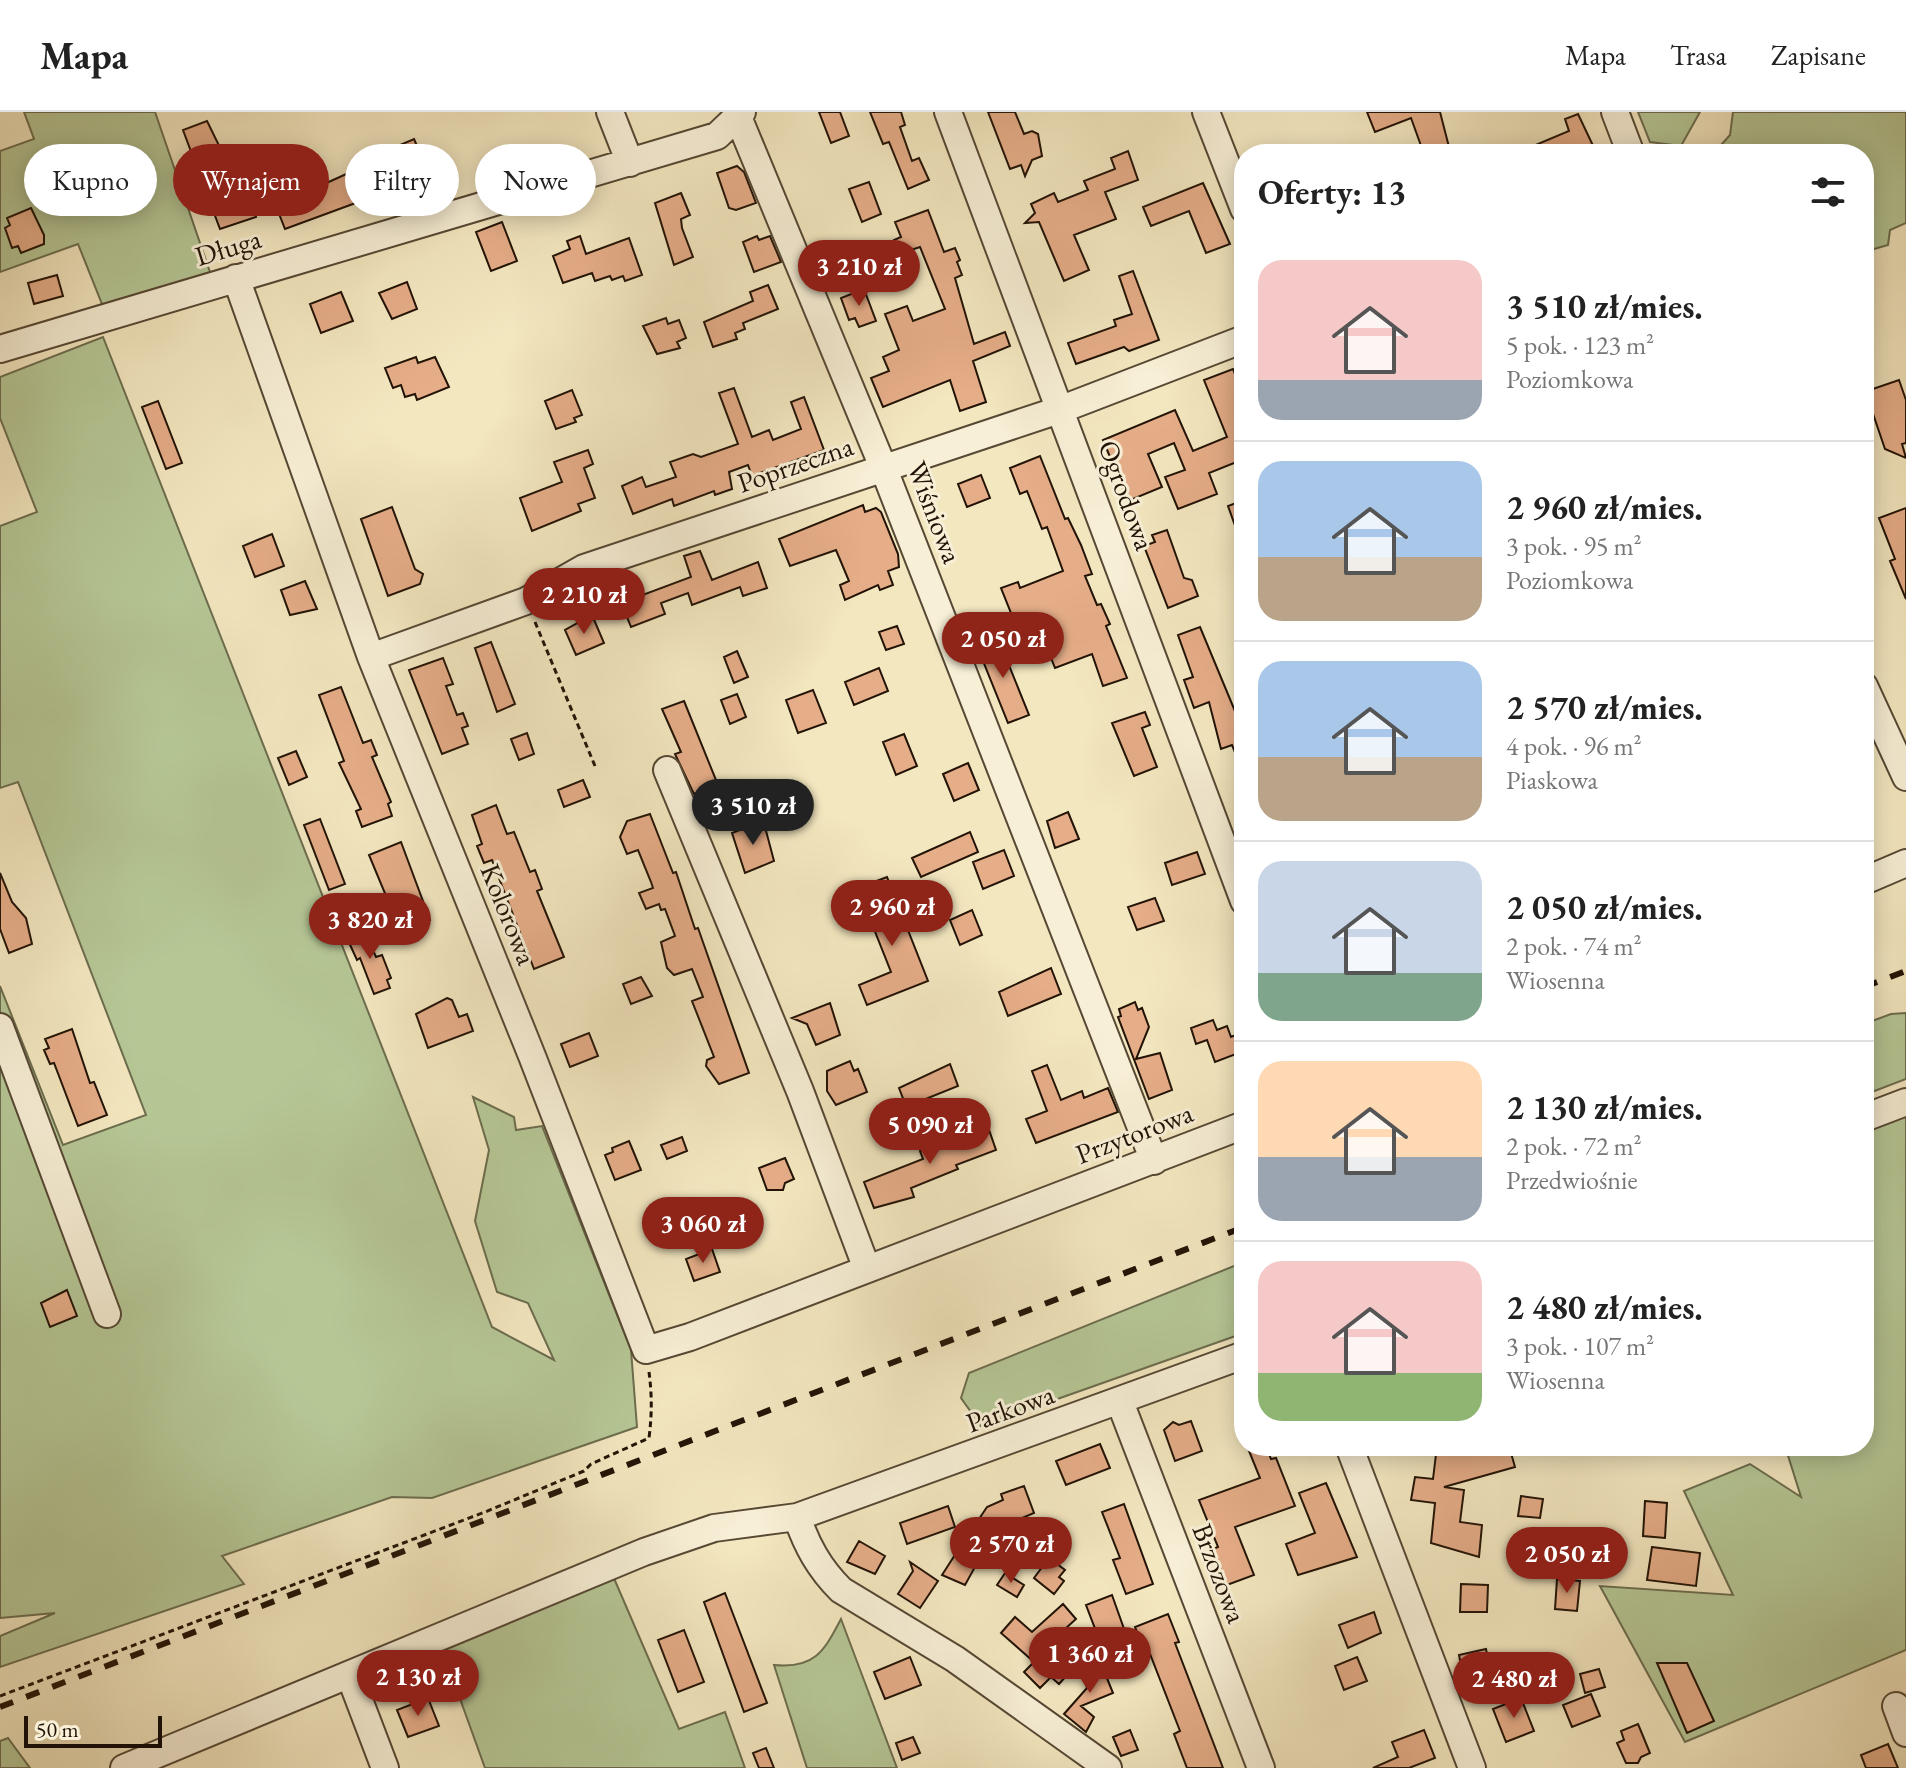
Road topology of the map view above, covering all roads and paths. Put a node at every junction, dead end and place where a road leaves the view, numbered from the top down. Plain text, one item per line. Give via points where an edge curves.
1 (610, 112) edge
2 (948, 112) edge
3 (1206, 112) edge
4 (1615, 112) edge
5 (739, 113) edge
6 (1627, 144) edge
7 (630, 163) junction
8 (1234, 183) edge
9 (236, 278) junction
10 (1234, 343) edge
11 (0, 349) edge
12 (1062, 409) junction
13 (883, 467) junction
14 (526, 601) junction
15 (371, 657) junction
16 (1874, 708) edge
17 (595, 766) dead end
18 (667, 770) dead end
19 (1906, 777) edge
20 (1906, 863) edge
21 (1234, 874) edge
22 (1874, 877) edge
23 (0, 1027) edge
24 (1906, 1102) edge
25 (1874, 1114) edge
26 (1234, 1129) edge
27 (1154, 1161) junction
28 (867, 1269) junction
29 (107, 1314) dead end
30 (646, 1350) junction
31 (1234, 1359) edge
32 (1120, 1402) junction
33 (1353, 1456) edge
34 (797, 1517) junction
35 (350, 1676) junction
36 (0, 1696) edge
37 (1896, 1706) dead end
38 (1906, 1733) edge
39 (124, 1768) edge
40 (385, 1768) edge
41 (1108, 1768) edge
42 (1261, 1768) edge
43 (1472, 1768) edge

1 - 7 street
2 - 12 street, Ogrodowa
3 - 8 street
4 - 6 street
5 - 7 street, Długa via 717,136
5 - 13 street, Wiśniowa
7 - 9 street, Długa
9 - 11 street, Długa
9 - 15 street, Kolorowa
10 - 12 street, Poprzeczna
12 - 13 street, Poprzeczna
12 - 21 street, Ogrodowa
13 - 14 street, Poprzeczna via 584,568
13 - 27 street, Wiśniowa
14 - 15 street, Poprzeczna
14 - 17 path
15 - 30 street, Kolorowa
16 - 19 street
18 - 28 street via 800,1091
20 - 22 street
23 - 29 street
24 - 25 street
26 - 27 street, Przytorowa
27 - 28 street, Przytorowa
28 - 30 street
30 - 36 path via 655,1401 649,1438 485,1512
31 - 32 street, Parkowa
32 - 34 street, Parkowa
32 - 42 street, Brzozowa
33 - 43 street
34 - 35 street, Parkowa via 714,1528 644,1552
34 - 41 street via 808,1548 841,1590 955,1659
35 - 39 street, Parkowa
35 - 40 street
37 - 38 street

